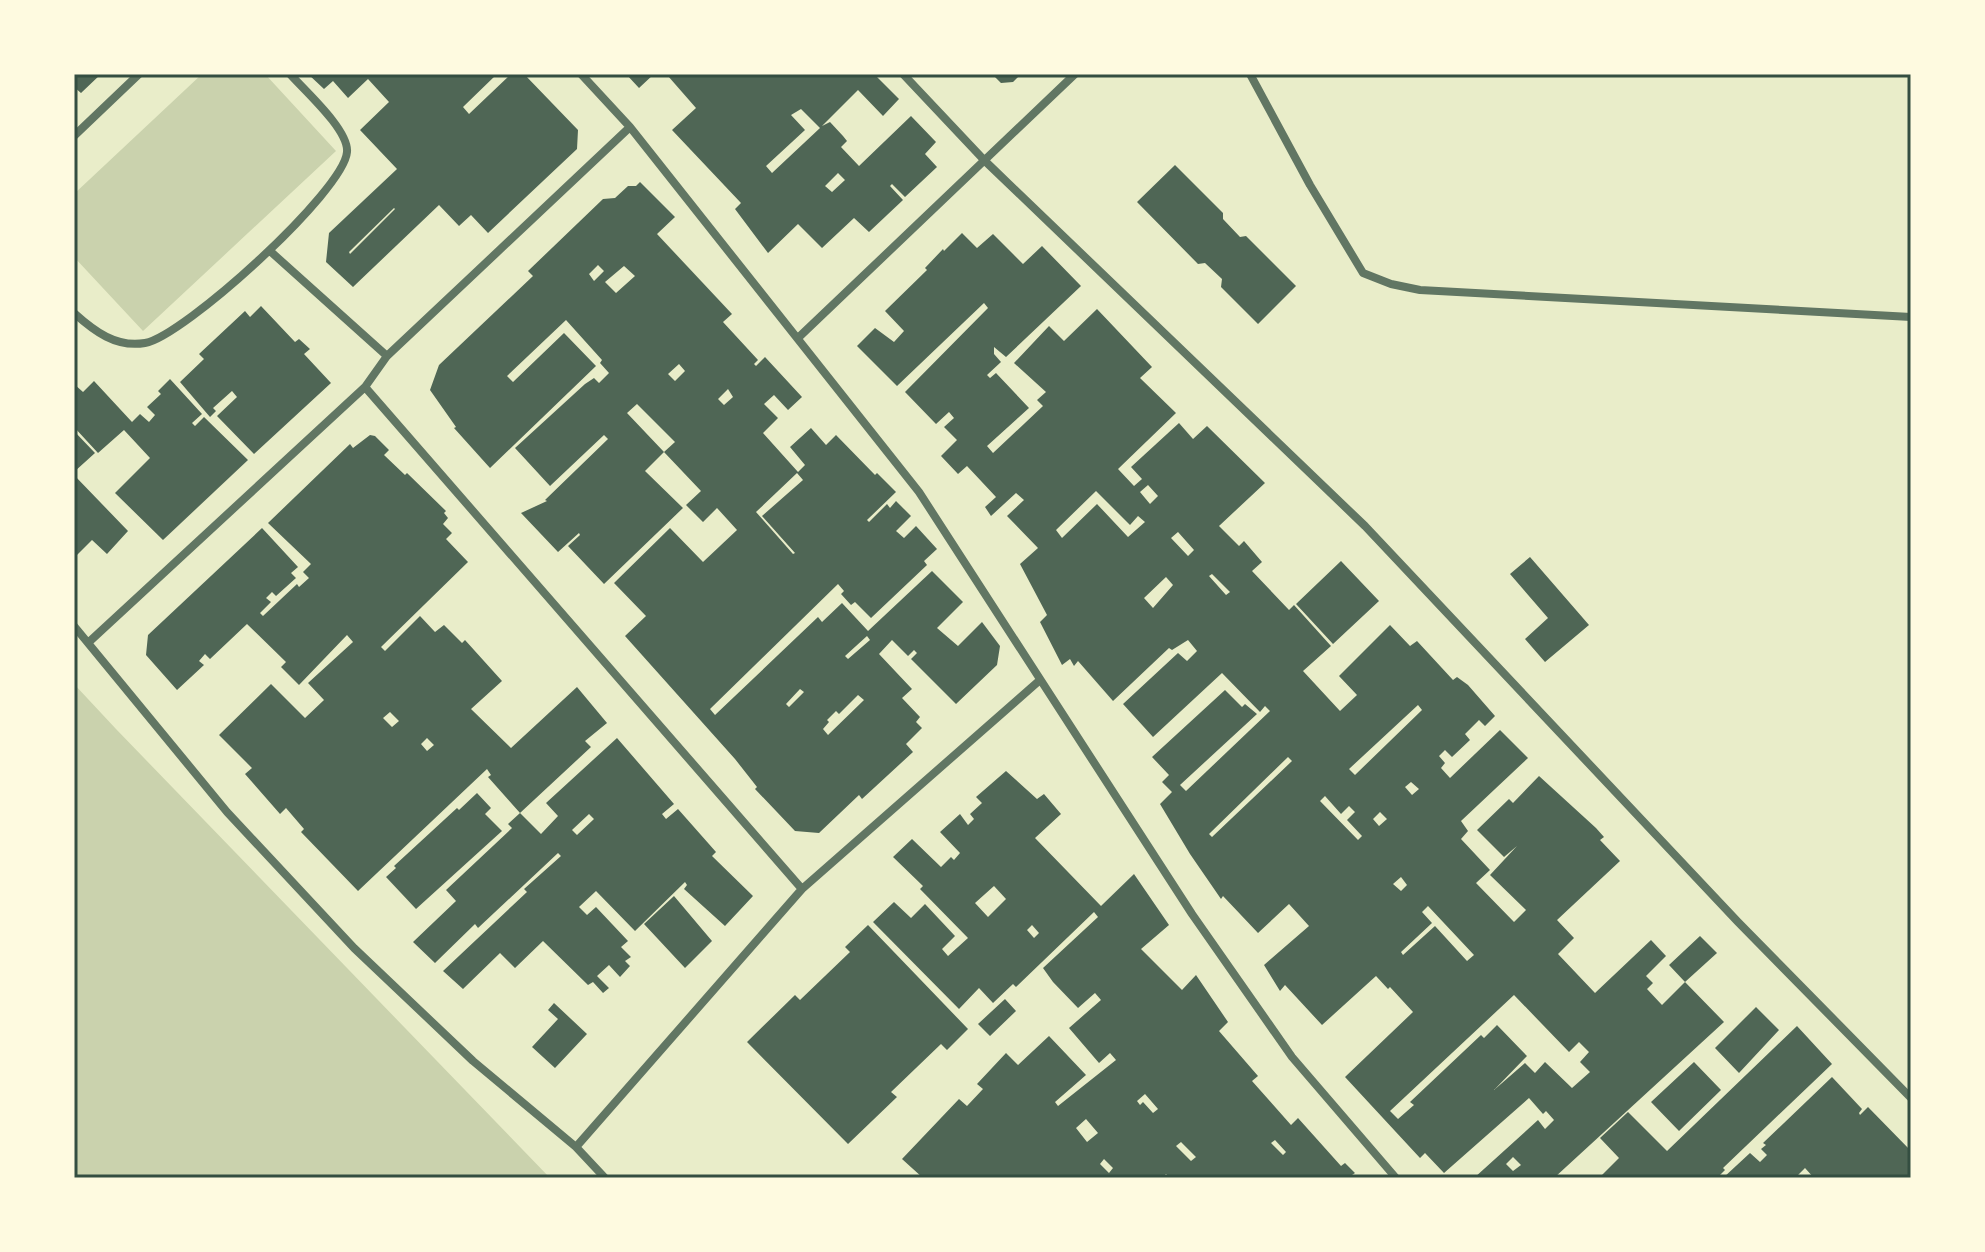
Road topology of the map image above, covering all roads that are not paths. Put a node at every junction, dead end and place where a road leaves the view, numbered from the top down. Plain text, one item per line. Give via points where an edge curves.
1 (139, 74) edge
2 (290, 74) edge
3 (581, 74) edge
4 (903, 74) edge
5 (1075, 74) edge
6 (1250, 74) edge
7 (630, 127) junction
8 (74, 136) edge
9 (985, 161) junction
10 (270, 251) junction
11 (74, 313) edge
12 (1911, 317) edge
13 (798, 338) junction
14 (387, 356) junction
15 (365, 387) junction
16 (74, 626) edge
17 (89, 642) junction
18 (1040, 680) junction
19 (802, 889) junction
20 (1911, 1098) edge
21 (576, 1147) junction
22 (605, 1178) edge
23 (1396, 1178) edge

1 - 8 street
2 - 10 street via 335,124 348,151 341,171
3 - 7 street
4 - 9 street
5 - 9 street
6 - 12 street via 1363,273 1391,284 1420,290
7 - 13 street
7 - 14 street
9 - 13 street
9 - 20 street via 1365,526
10 - 11 street via 170,333 146,343 107,338
10 - 14 street
13 - 18 street via 919,492
14 - 15 street
15 - 17 street
15 - 19 street
16 - 17 street
17 - 21 street via 227,812 354,948 473,1061
18 - 19 street
18 - 23 street via 1292,1057
19 - 21 street
21 - 22 street

